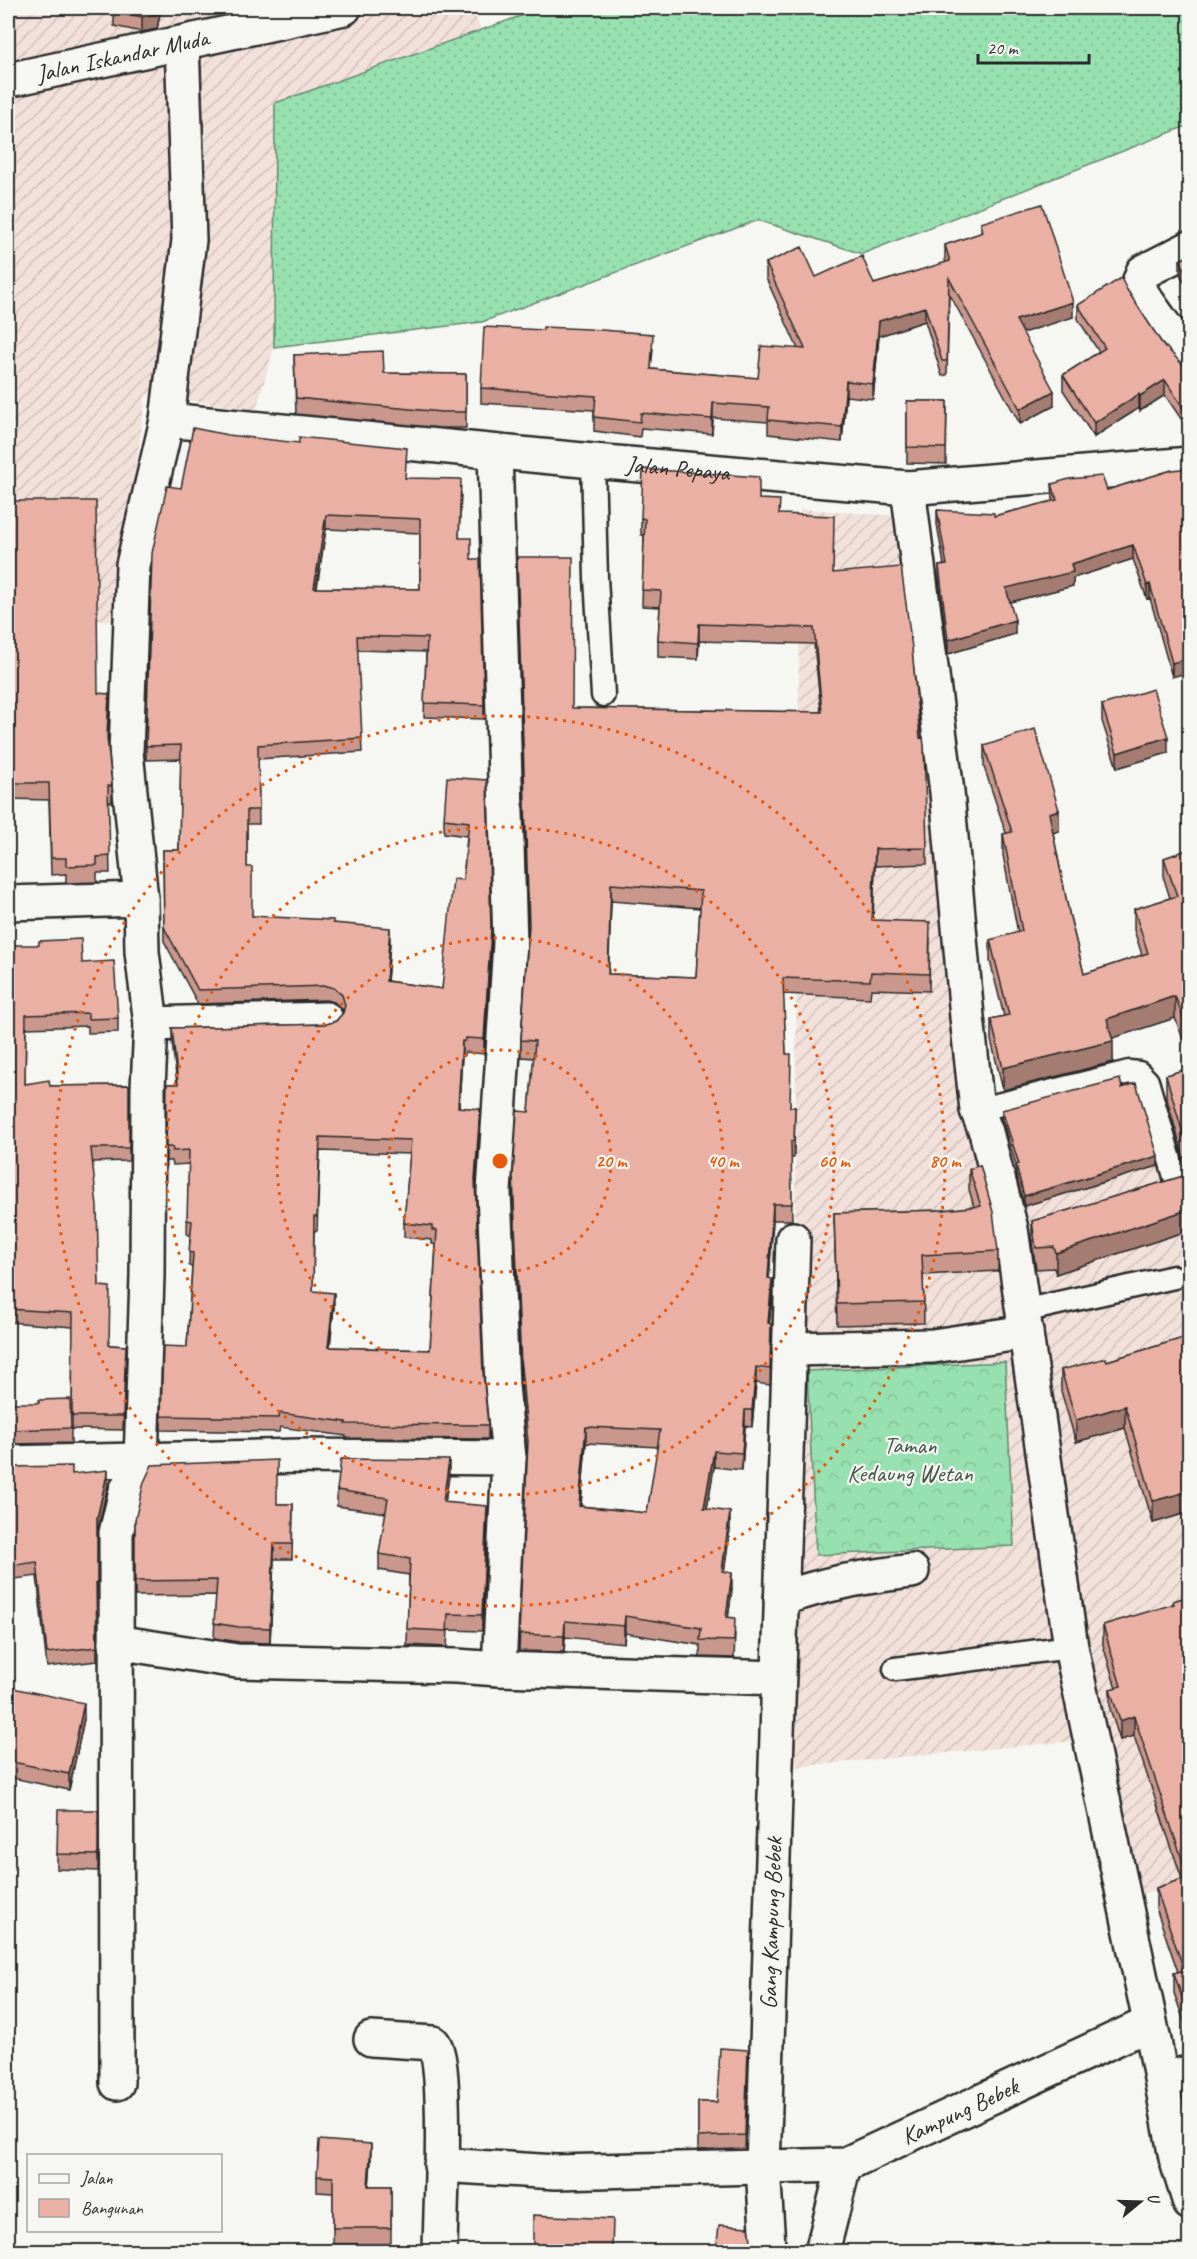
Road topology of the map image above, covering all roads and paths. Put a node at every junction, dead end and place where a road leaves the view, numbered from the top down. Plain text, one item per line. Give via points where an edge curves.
1 (330, 9) edge
2 (182, 43) junction
3 (8, 80) edge
4 (1190, 248) edge
5 (1190, 362) edge
6 (166, 420) junction
7 (495, 452) junction
8 (593, 461) junction
9 (1190, 464) edge
10 (908, 488) junction
11 (603, 695) dead end
12 (141, 899) junction
13 (8, 903) edge
14 (326, 1019) dead end
15 (151, 1024) junction
16 (977, 1110) junction
17 (1183, 1178) edge
18 (1143, 1190) edge
19 (1044, 1219) edge
20 (1011, 1229) junction
21 (793, 1239) dead end
22 (1174, 1277) dead end
23 (1024, 1322) junction
24 (789, 1349) junction
25 (509, 1458) junction
26 (141, 1461) junction
27 (8, 1463) edge
28 (912, 1571) dead end
29 (781, 1599) junction
30 (117, 1642) junction
31 (1071, 1647) junction
32 (499, 1669) junction
33 (895, 1669) dead end
34 (778, 1678) junction
35 (1150, 2023) junction
36 (371, 2038) dead end
37 (1176, 2076) edge
38 (117, 2083) dead end
39 (441, 2165) junction
40 (844, 2165) junction
41 (763, 2168) junction
42 (1190, 2202) edge
43 (768, 2245) dead end
44 (440, 2252) edge
45 (822, 2252) edge

1 - 2 street, Jalan Iskandar Muda
2 - 3 street, Jalan Iskandar Muda
2 - 6 street via 189,240
4 - 5 street via 1143,272 1139,283 1142,294
6 - 7 street, Jalan Pepaya
6 - 12 street via 133,565 126,752
7 - 8 street, Jalan Pepaya
7 - 25 street via 510,943 494,1192
8 - 10 street, Jalan Pepaya
8 - 11 lane
9 - 10 street, Jalan Pepaya
10 - 16 street via 947,792
12 - 13 street
12 - 15 street via 142,952
14 - 15 street
15 - 26 street
16 - 17 lane via 1129,1072 1139,1073 1147,1081
16 - 20 street
17 - 18 street
19 - 20 street
20 - 23 street
21 - 24 street, Gang Kampung Bebek
22 - 23 lane
23 - 24 street via 933,1346
23 - 31 street
24 - 29 street, Gang Kampung Bebek
25 - 26 street via 301,1456
25 - 32 street
26 - 27 street
26 - 30 street via 126,1491 116,1533
28 - 29 street via 855,1578
29 - 34 street, Gang Kampung Bebek
30 - 32 street via 237,1661
30 - 38 street
31 - 33 lane
31 - 35 street
32 - 34 street
34 - 41 street, Gang Kampung Bebek
35 - 37 street
35 - 40 street, Kampung Bebek
36 - 39 street via 433,2043 438,2048
37 - 42 street via 1176,2158
39 - 41 street, Kampung Bebek via 556,2172
39 - 44 street
40 - 41 street, Kampung Bebek
40 - 45 street
41 - 43 street, Gang Kampung Bebek

